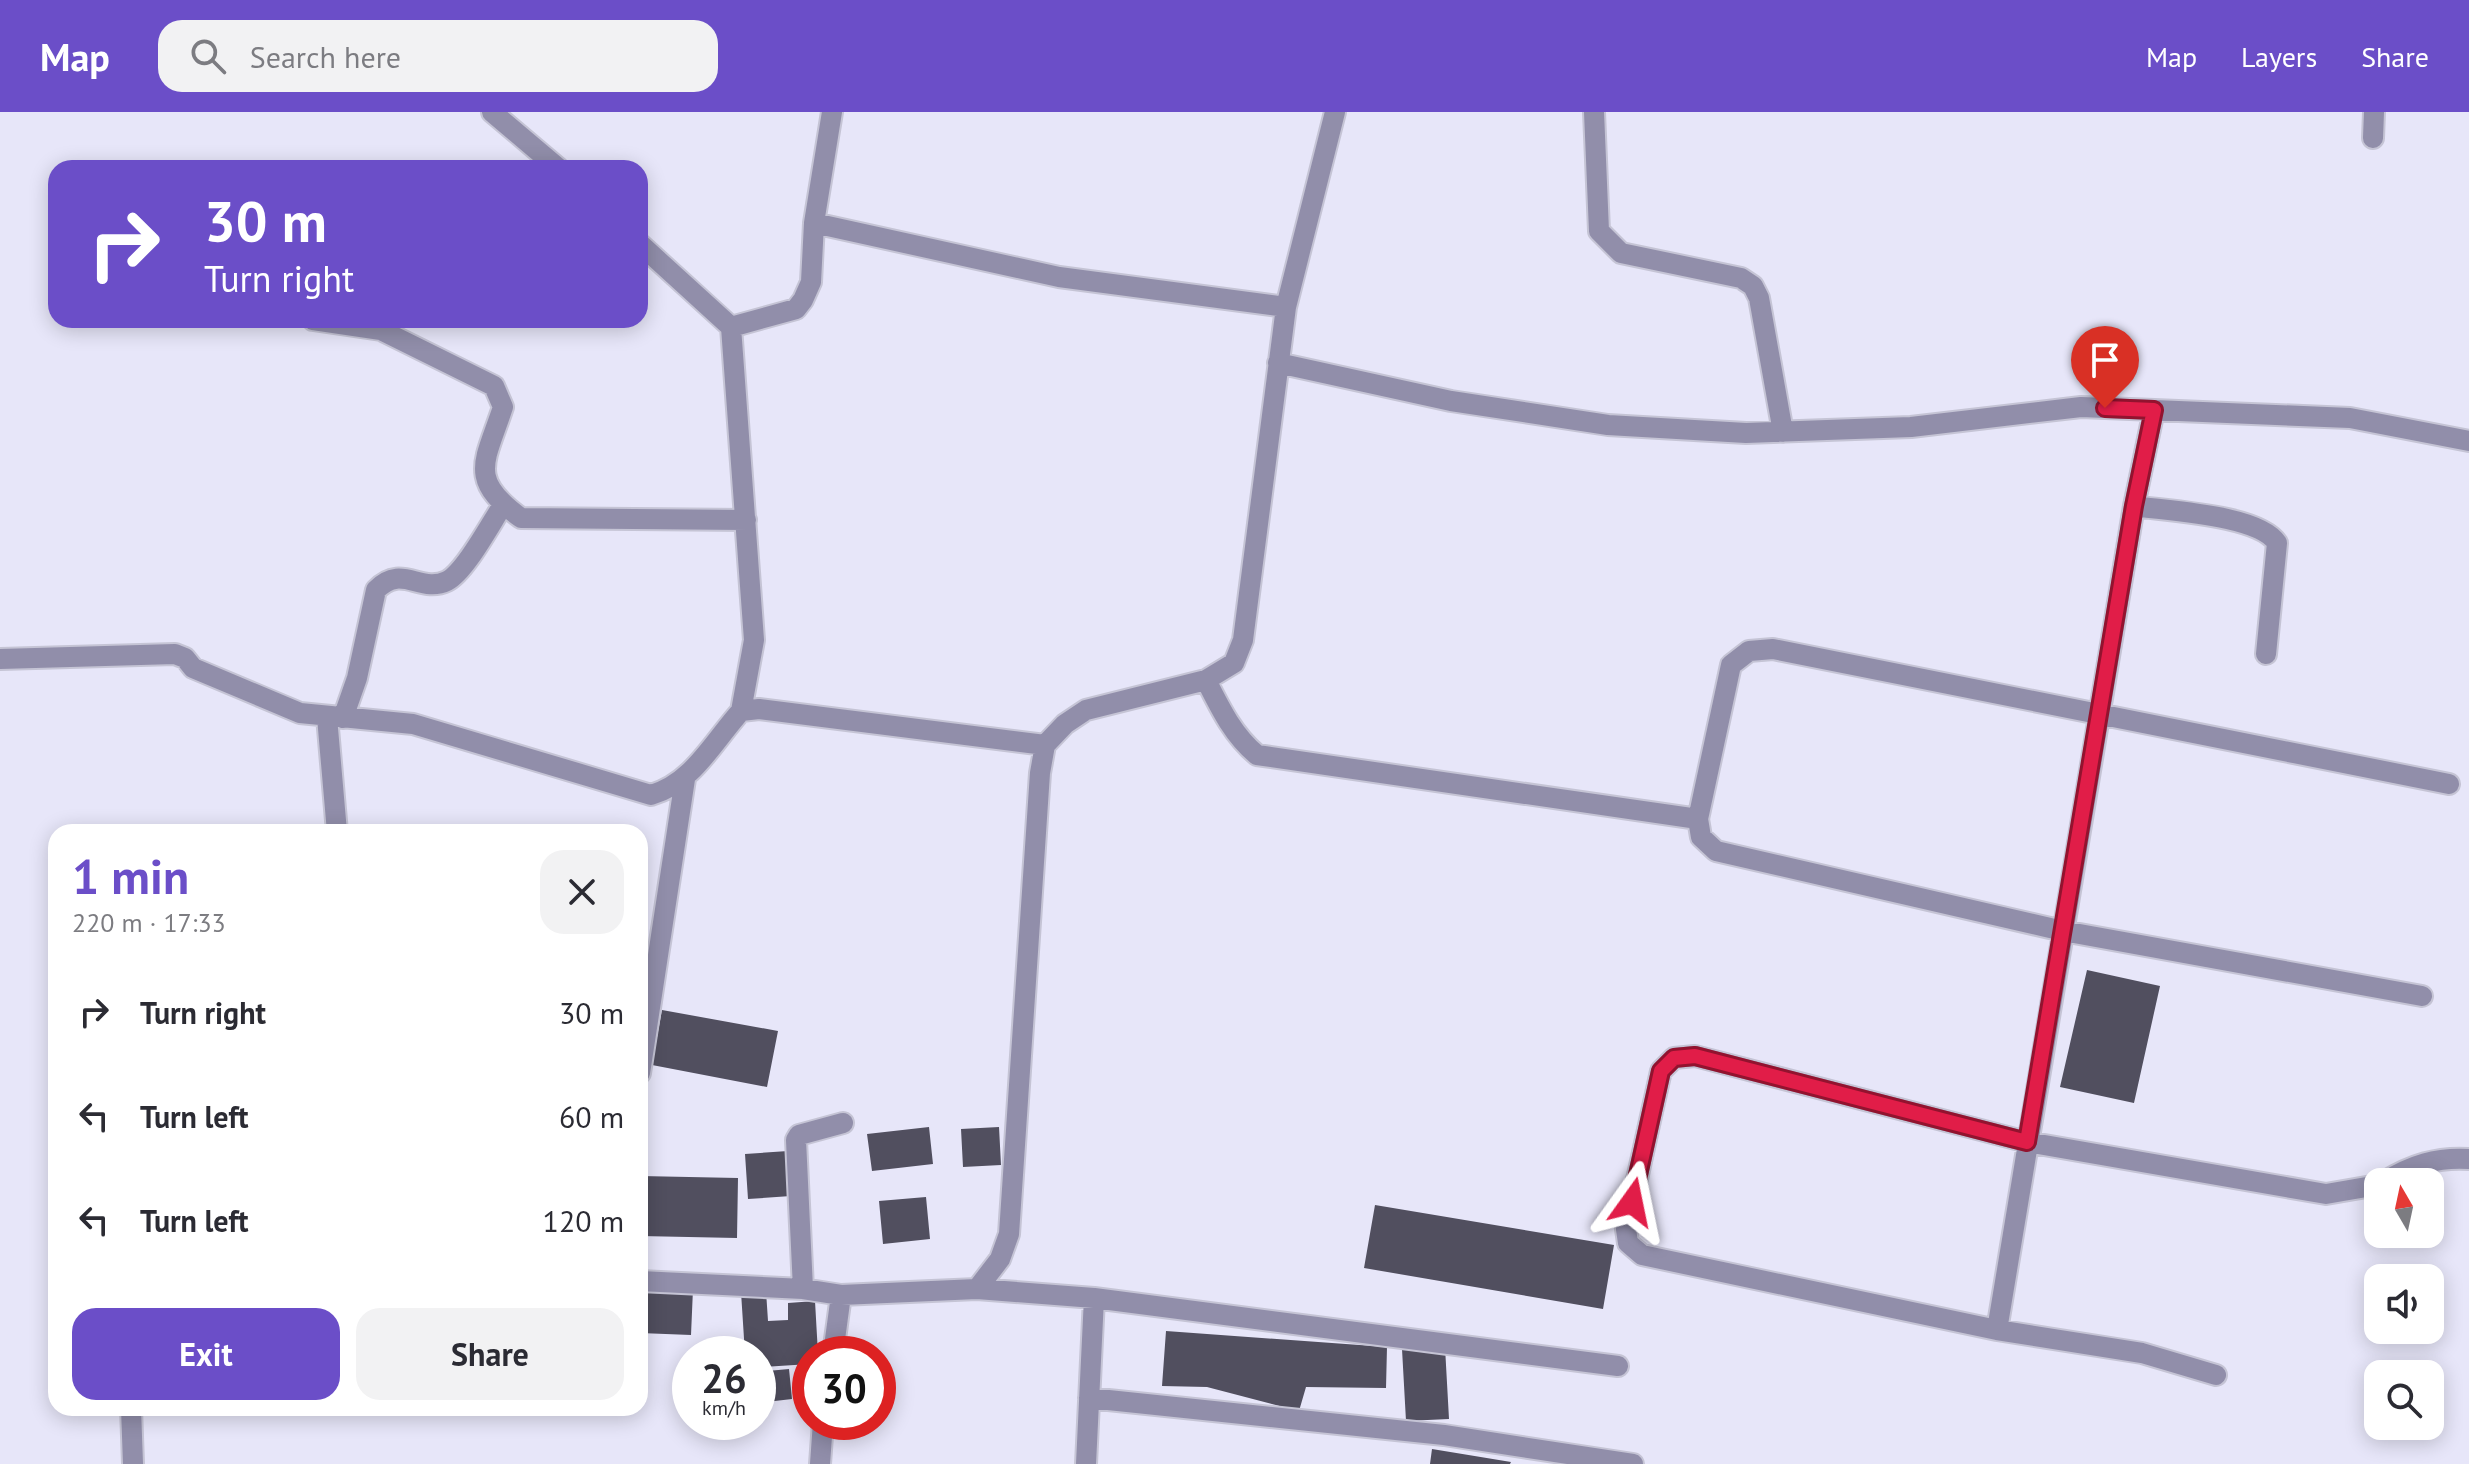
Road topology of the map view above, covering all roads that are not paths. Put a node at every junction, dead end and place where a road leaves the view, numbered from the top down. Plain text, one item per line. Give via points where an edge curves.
1 (492, 112) edge
2 (832, 112) edge
3 (1335, 112) edge
4 (1594, 112) edge
5 (2374, 112) edge
6 (2373, 138) dead end
7 (549, 160) edge
8 (814, 223) junction
9 (648, 251) edge
10 (1286, 307) junction
11 (731, 327) junction
12 (367, 328) edge
13 (1278, 363) junction
14 (2154, 410) junction
15 (1783, 432) junction
16 (2469, 441) edge
17 (503, 505) junction
18 (2134, 506) junction
19 (746, 520) junction
20 (2266, 654) dead end
21 (0, 659) edge
22 (1206, 680) junction
23 (741, 711) junction
24 (2101, 712) junction
25 (335, 717) junction
26 (1045, 745) junction
27 (685, 779) junction
28 (2449, 784) dead end
29 (1698, 819) junction
30 (337, 824) edge
31 (2063, 931) junction
32 (2422, 996) dead end
33 (648, 1021) edge
34 (843, 1123) dead end
35 (2027, 1142) junction
36 (2469, 1159) edge
37 (2406, 1168) edge
38 (2364, 1187) edge
39 (648, 1281) edge
40 (803, 1289) junction
41 (977, 1289) junction
42 (841, 1295) junction
43 (1094, 1298) junction
44 (1997, 1330) junction
45 (835, 1336) edge
46 (1618, 1366) dead end
47 (2216, 1375) dead end
48 (1089, 1398) junction
49 (131, 1416) edge
50 (822, 1440) edge
51 (133, 1464) edge
52 (820, 1464) edge
53 (1086, 1464) edge
54 (1633, 1464) edge

1 - 7 street
2 - 8 street
3 - 10 street
4 - 15 street via 1599,231 1621,253 1741,278 1753,286
5 - 6 street
8 - 10 street via 1059,277
8 - 11 street via 811,282 796,309
9 - 11 street
10 - 13 street
11 - 19 street
12 - 17 street via 494,386 503,407 486,461 486,479
13 - 15 street via 1451,401 1608,425
13 - 22 street via 1243,640 1234,663
14 - 15 street via 2081,407 1911,427
14 - 16 street via 2350,418
14 - 18 street
17 - 19 street via 521,518
17 - 25 street via 447,581 429,585 404,577 385,580 376,590 357,678
18 - 20 street via 2251,525 2273,536 2277,543
18 - 24 street
19 - 23 street via 754,640
21 - 25 street via 175,654 193,668 300,713
22 - 26 street via 1086,710
22 - 29 street via 1234,732 1257,755
23 - 26 street
23 - 27 street
24 - 28 street
24 - 29 street via 1773,649 1749,651 1731,665
24 - 31 street
25 - 27 street via 413,724 651,795
25 - 30 street
26 - 41 street via 1009,1234 1000,1259
27 - 33 street
29 - 31 street via 1701,837 1716,851
31 - 32 street
31 - 35 street
34 - 40 street via 813,1128 796,1140
35 - 38 street via 2326,1194
35 - 44 street
35 - 44 street via 1695,1056 1674,1058 1661,1071 1626,1229 1628,1243 1642,1255
36 - 37 street via 2444,1157
39 - 40 street
40 - 42 street
41 - 42 street
41 - 43 street
42 - 45 street
43 - 46 street
43 - 48 street
44 - 47 street via 2142,1353
48 - 53 street
48 - 54 street via 1444,1435
49 - 51 street
50 - 52 street

